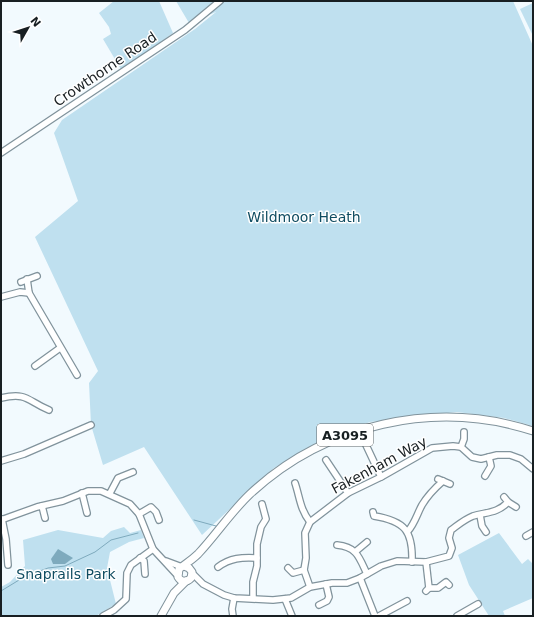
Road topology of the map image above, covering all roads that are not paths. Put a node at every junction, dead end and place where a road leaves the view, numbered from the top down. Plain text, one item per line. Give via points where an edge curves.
1 (220, 1) edge
2 (1, 153) edge
3 (37, 276) dead end
4 (28, 279) junction
5 (21, 282) dead end
6 (26, 291) junction
7 (1, 298) edge
8 (60, 348) junction
9 (35, 366) dead end
10 (77, 376) dead end
11 (1, 398) edge
12 (48, 410) dead end
13 (90, 425) dead end
14 (533, 431) edge
15 (464, 432) dead end
16 (366, 445) dead end
17 (461, 447) junction
18 (489, 457) junction
19 (326, 460) dead end
20 (1, 461) edge
21 (532, 466) edge
22 (133, 472) dead end
23 (485, 476) dead end
24 (381, 478) junction
25 (295, 483) dead end
26 (450, 484) dead end
27 (82, 493) junction
28 (348, 493) junction
29 (110, 494) junction
30 (262, 504) dead end
31 (42, 506) junction
32 (516, 507) dead end
33 (373, 512) dead end
34 (87, 513) dead end
35 (139, 514) junction
36 (480, 515) junction
37 (45, 518) dead end
38 (1, 520) edge
39 (159, 520) dead end
40 (310, 522) junction
41 (408, 531) junction
42 (486, 532) dead end
43 (533, 532) edge
44 (526, 536) dead end
45 (367, 542) dead end
46 (337, 545) dead end
47 (153, 549) junction
48 (355, 552) junction
49 (198, 554) junction
50 (140, 558) junction
51 (257, 558) junction
52 (164, 560) junction
53 (412, 562) junction
54 (426, 562) junction
55 (8, 565) dead end
56 (183, 566) junction
57 (218, 567) dead end
58 (288, 568) dead end
59 (304, 570) junction
60 (145, 574) dead end
61 (367, 574) junction
62 (178, 576) junction
63 (190, 577) junction
64 (360, 578) junction
65 (326, 584) junction
66 (449, 585) dead end
67 (310, 587) junction
68 (174, 593) junction
69 (234, 598) junction
70 (252, 598) junction
71 (285, 599) junction
72 (407, 601) dead end
73 (478, 604) dead end
74 (320, 605) dead end
75 (103, 616) edge
76 (161, 616) edge
77 (233, 616) edge
78 (292, 616) edge
79 (375, 616) edge
80 (379, 616) edge
81 (457, 616) edge

1 - 2 street, Crowthorne Road via 186,30
3 - 4 street
4 - 5 street
4 - 6 street
6 - 7 street
6 - 8 street
8 - 9 street
8 - 10 street
11 - 12 street via 29,398
13 - 20 street via 24,454
14 - 49 main road, A3095 via 489,421 442,418 385,423 342,436 296,459 256,489 231,514
15 - 17 street
16 - 24 street
17 - 18 street via 472,457
17 - 24 street, Fakenham Way via 432,448
18 - 21 street via 510,456
18 - 23 street via 491,466
19 - 28 street
22 - 29 street via 118,478 112,485
24 - 28 street, Fakenham Way
25 - 40 street via 299,503
26 - 41 street via 441,480 431,491
27 - 29 street via 101,491
27 - 31 street
27 - 34 street
28 - 40 street, Fakenham Way
29 - 35 street via 130,504
30 - 51 street via 266,519 259,534
31 - 37 street
31 - 38 street
32 - 36 street via 506,499 503,508
33 - 41 street via 374,516 388,518
35 - 39 street via 151,507
35 - 47 street
36 - 42 street
36 - 54 street via 471,517 451,530 449,538 452,551 449,556
38 - 55 street
40 - 59 street via 305,533
41 - 53 street via 413,544
43 - 44 street
45 - 48 street
46 - 48 street via 346,546
47 - 50 street
47 - 52 street
48 - 61 street
49 - 56 main road, A3095
49 - 63 main road, A3095
50 - 60 street via 144,561
50 - 75 street via 131,565 127,573 126,599
51 - 57 street via 231,559
51 - 70 street
52 - 56 street
52 - 62 street
53 - 54 street
53 - 61 street via 397,561
54 - 66 street via 427,590 438,588 446,582
56 - 62 main road via 178,570
56 - 63 main road via 188,567
58 - 59 street via 293,573
59 - 67 street
61 - 64 street
62 - 63 main road via 181,580
62 - 68 main road, A3095
63 - 68 main road, A3095
63 - 69 street
64 - 65 street via 347,583
64 - 79 street
65 - 67 street
65 - 74 street via 327,601
67 - 71 street via 298,595
68 - 76 main road, A3095
69 - 70 street
69 - 77 street
70 - 71 street
71 - 78 street
72 - 80 street
73 - 81 street

